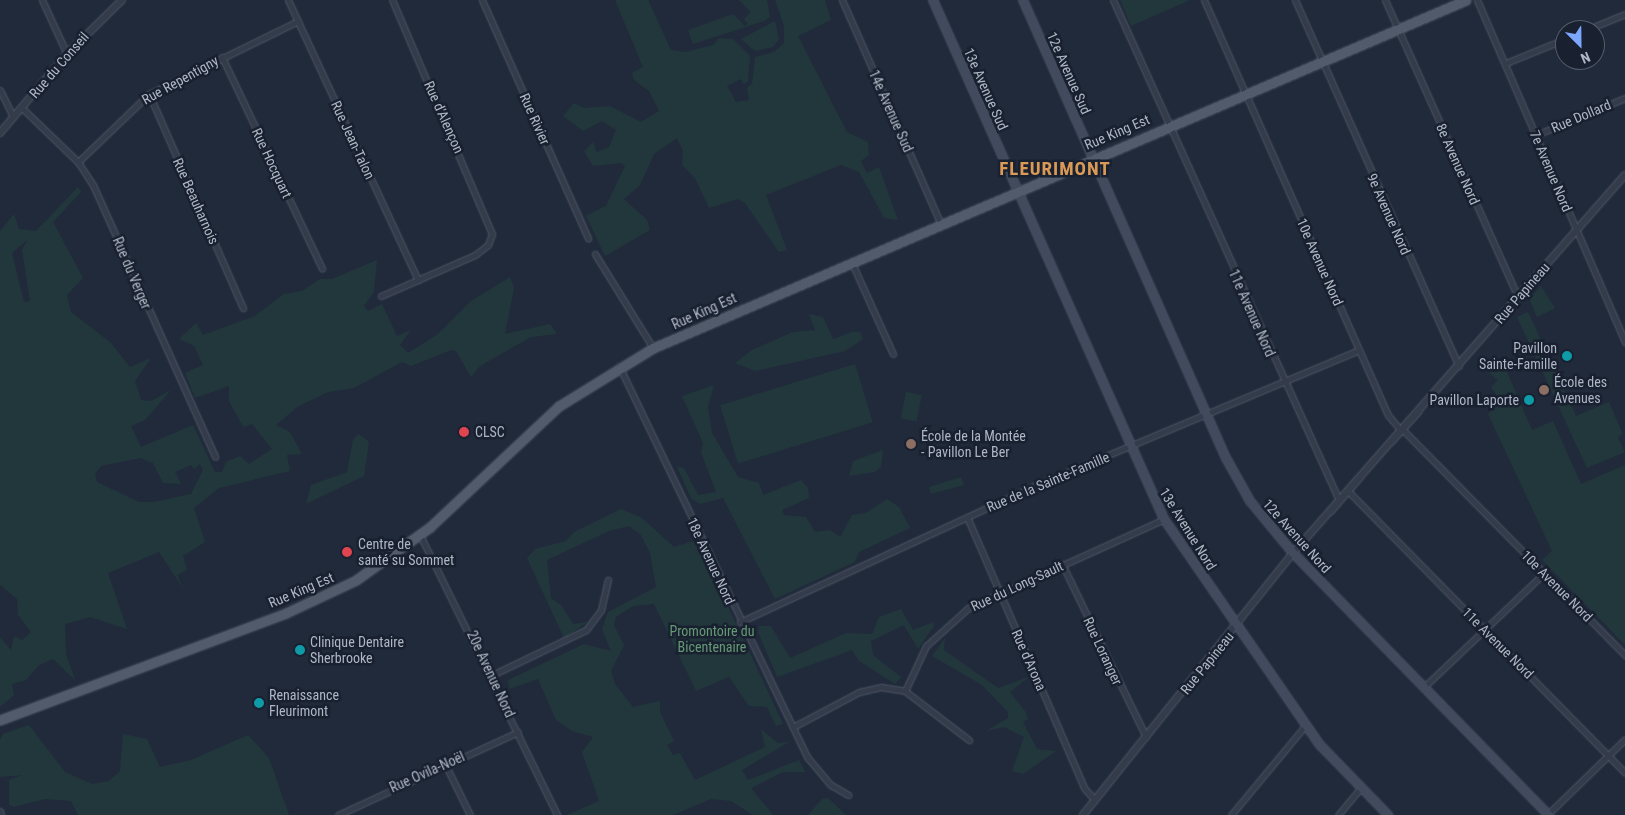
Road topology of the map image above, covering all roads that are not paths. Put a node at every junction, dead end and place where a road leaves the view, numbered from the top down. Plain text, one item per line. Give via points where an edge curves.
1 (42, 0) edge
2 (122, 0) edge
3 (288, 0) edge
4 (392, 0) edge
5 (482, 0) edge
6 (842, 0) edge
7 (933, 0) edge
8 (1023, 0) edge
9 (1113, 0) edge
10 (1204, 0) edge
11 (1294, 0) edge
12 (1385, 0) edge
13 (1466, 0) edge
14 (1478, 0) edge
15 (1625, 14) edge
16 (298, 22) junction
17 (1605, 22) edge
18 (1398, 29) junction
19 (1555, 43) edge
20 (67, 54) junction
21 (222, 57) junction
22 (1322, 61) junction
23 (1506, 63) junction
24 (0, 90) edge
25 (1246, 93) junction
26 (149, 94) junction
27 (1625, 98) edge
28 (21, 107) junction
29 (12, 117) junction
30 (1169, 125) junction
31 (0, 133) edge
32 (1536, 135) junction
33 (1092, 157) junction
34 (78, 162) junction
35 (1624, 178) edge
36 (1016, 189) junction
37 (940, 222) junction
38 (1577, 231) junction
39 (588, 238) dead end
40 (595, 254) dead end
41 (851, 261) junction
42 (322, 269) dead end
43 (418, 280) junction
44 (381, 296) dead end
45 (1518, 298) junction
46 (243, 308) dead end
47 (1625, 342) edge
48 (653, 348) junction
49 (1359, 350) junction
50 (893, 354) dead end
51 (619, 366) junction
52 (1459, 366) junction
53 (1282, 381) junction
54 (1207, 414) junction
55 (1402, 430) junction
56 (1129, 447) junction
57 (216, 457) dead end
58 (1360, 477) junction
59 (1350, 493) junction
60 (1338, 498) junction
61 (1331, 511) junction
62 (967, 517) junction
63 (1164, 519) junction
64 (420, 535) junction
65 (1293, 553) junction
66 (1062, 564) junction
67 (1544, 573) junction
68 (608, 580) dead end
69 (1000, 593) junction
70 (740, 622) junction
71 (1236, 626) junction
72 (1485, 629) junction
73 (1625, 655) edge
74 (492, 675) junction
75 (1425, 686) junction
76 (906, 691) junction
77 (0, 720) edge
78 (1306, 726) junction
79 (792, 727) junction
80 (518, 732) junction
81 (1146, 737) junction
82 (1625, 739) edge
83 (969, 740) dead end
84 (1608, 755) junction
85 (445, 764) junction
86 (1625, 773) edge
87 (1359, 790) junction
88 (848, 795) dead end
89 (1096, 800) junction
90 (0, 811) edge
91 (1, 815) edge
92 (338, 815) edge
93 (470, 815) edge
94 (558, 815) edge
95 (1083, 815) edge
96 (1231, 815) edge
97 (1338, 815) edge
98 (1388, 815) edge
99 (1549, 815) edge

1 - 20 street
2 - 20 street, Rue du Conseil
3 - 16 street, Rue Jean-Talon
4 - 43 street, Rue d'Alençon via 492,234 482,251
5 - 39 street, Rue Rivier
6 - 37 street, 14e Avenue Sud
7 - 36 main road, 13e Avenue Sud
8 - 33 main road, 12e Avenue Sud
9 - 30 street, 11e Avenue Nord
10 - 25 street, 10e Avenue Nord
11 - 22 street, 9e Avenue Nord
12 - 18 street, 8e Avenue Nord
13 - 18 main road, Rue King Est
14 - 23 street, 7e Avenue Nord
15 - 17 street
16 - 21 street, Rue Repentigny
16 - 43 street, Rue Jean-Talon
18 - 22 main road, Rue King Est
18 - 45 street, 8e Avenue Nord
19 - 23 street
20 - 28 street, Rue du Conseil
21 - 26 street, Rue Repentigny
21 - 42 street, Rue Hocquart
22 - 25 main road, Rue King Est
22 - 52 street, 9e Avenue Nord
23 - 32 street, 7e Avenue Nord
24 - 29 street
25 - 30 main road, Rue King Est
25 - 49 street, 10e Avenue Nord
26 - 34 street, Rue Repentigny
26 - 46 street, Rue Beauharnois
27 - 32 street, Rue Dollard
28 - 29 street, Rue du Conseil
28 - 34 street, Rue du Verger
29 - 31 street, Rue du Conseil
30 - 33 main road, Rue King Est
30 - 53 street, 11e Avenue Nord
32 - 38 street, 7e Avenue Nord
33 - 36 main road, Rue King Est
33 - 54 main road, 12e Avenue Nord
34 - 57 street, Rue du Verger via 94,185
35 - 38 street, Rue Papineau
36 - 37 main road, Rue King Est
36 - 56 main road, 13e Avenue Nord
37 - 41 main road, Rue King Est
38 - 45 street, Rue Papineau
38 - 47 street, 7e Avenue Nord
40 - 48 street
41 - 48 main road, Rue King Est
41 - 50 street
43 - 44 street
45 - 52 street, Rue Papineau
48 - 51 main road, Rue King Est
49 - 53 street, Rue de la Sainte-Famille
49 - 55 street, 10e Avenue Nord via 1390,419
51 - 64 main road, Rue King Est via 559,406
51 - 70 street, 18e Avenue Nord
52 - 55 street, Rue Papineau
53 - 54 street, Rue de la Sainte-Famille
53 - 60 street, 11e Avenue Nord
54 - 56 street, Rue de la Sainte-Famille
54 - 65 main road, 12e Avenue Nord via 1247,496
55 - 58 street, Rue Papineau
55 - 67 street, 10e Avenue Nord
56 - 62 street, Rue de la Sainte-Famille
56 - 63 main road, 13e Avenue Nord
58 - 59 street, Rue Papineau
58 - 60 street, Rue Papineau
59 - 61 street, Rue Papineau
59 - 72 street, 11e Avenue Nord
60 - 61 street, Rue Papineau
61 - 65 street, Rue Papineau
62 - 69 street, Rue d'Arona
62 - 70 street, Rue de la Sainte-Famille
63 - 66 street, Rue du Long-Sault
63 - 71 main road, 13e Avenue Nord
64 - 74 street, 20e Avenue Nord
64 - 77 main road, Rue King Est via 366,574 313,602
65 - 71 street, Rue Papineau
65 - 75 main road, 12e Avenue Nord
66 - 69 street, Rue du Long-Sault
66 - 81 street, Rue Loranger
67 - 72 street
67 - 73 street, 10e Avenue Nord
68 - 74 street via 601,610 586,630
69 - 76 street, Rue du Long-Sault via 943,627 926,646
69 - 89 street, Rue d'Arona via 1084,788
70 - 79 street, 18e Avenue Nord
71 - 78 main road, 13e Avenue Nord
71 - 81 street, Rue Papineau
72 - 75 street
72 - 84 street, 11e Avenue Nord
74 - 80 street, 20e Avenue Nord
75 - 99 main road, 12e Avenue Nord
76 - 79 street via 881,687 859,692
76 - 83 street
78 - 87 main road, 13e Avenue Nord
78 - 96 street
79 - 88 street, 18e Avenue Nord via 817,772
80 - 85 street, Rue Ovila-Noël
80 - 94 street, 20e Avenue Nord
81 - 89 street, Rue Papineau
82 - 84 street
84 - 86 street, 11e Avenue Nord
84 - 99 street
85 - 92 street, Rue Ovila-Noël
85 - 93 street
87 - 97 street
87 - 98 main road, 13e Avenue Nord
89 - 95 street, Rue Papineau
90 - 91 street

